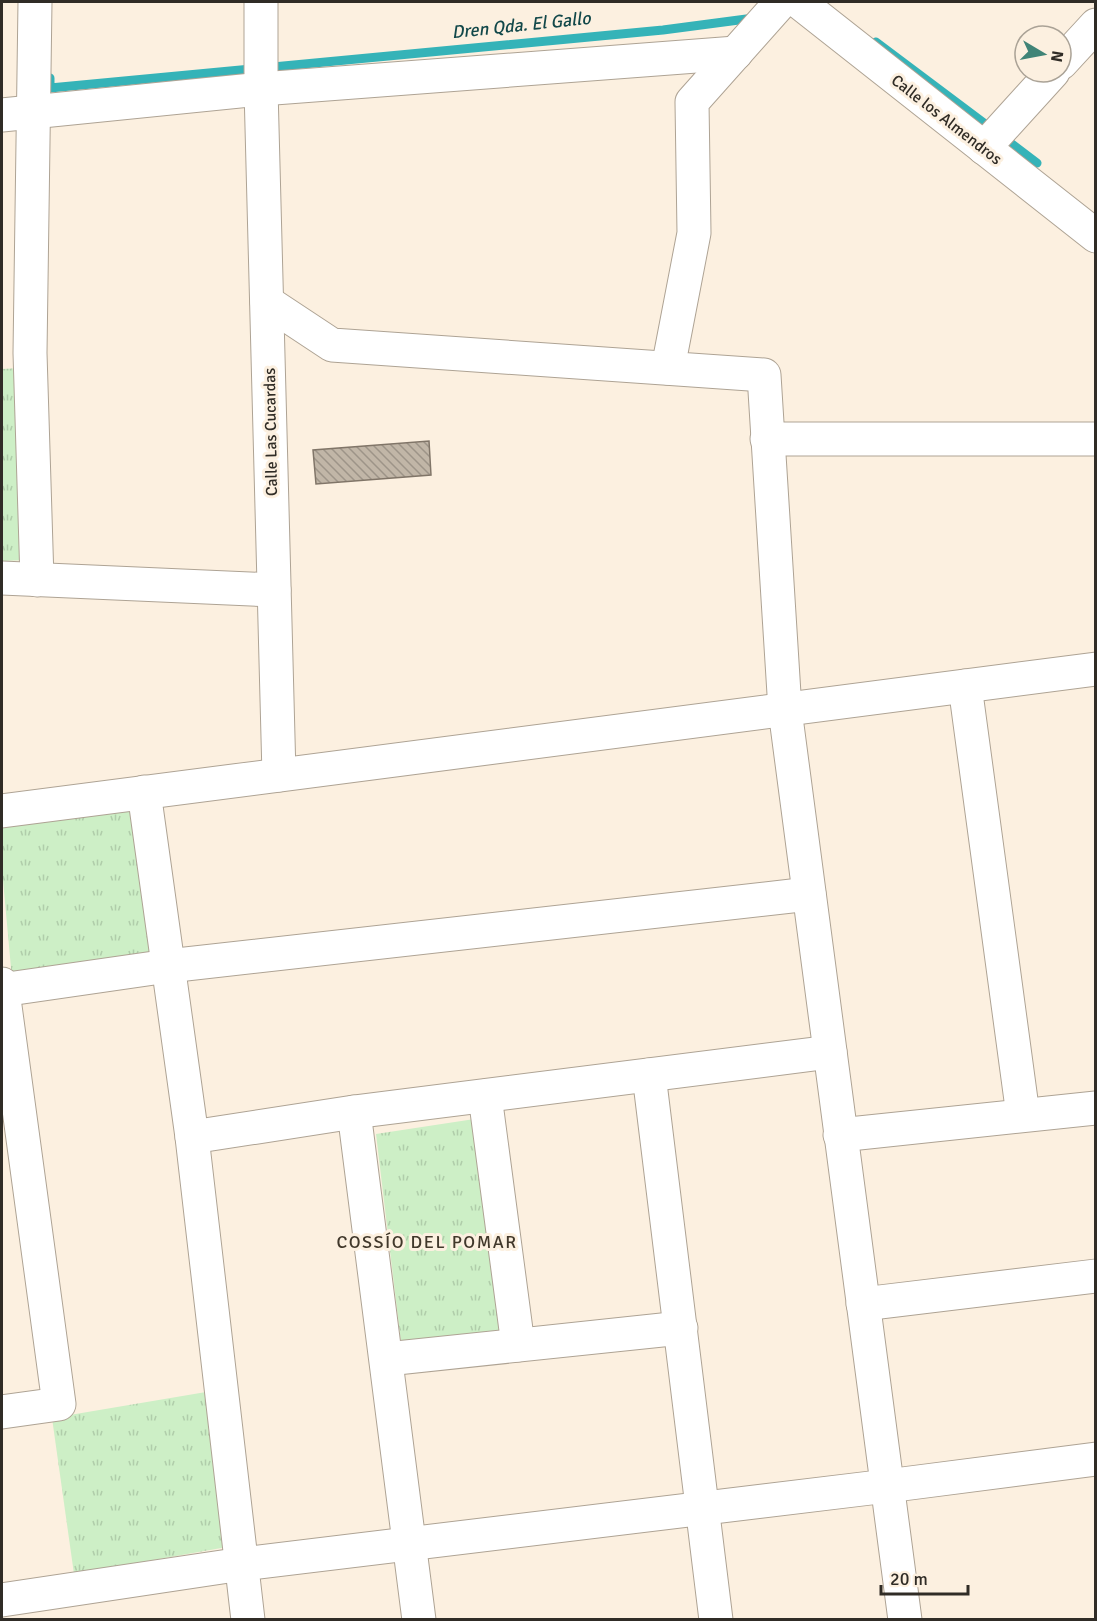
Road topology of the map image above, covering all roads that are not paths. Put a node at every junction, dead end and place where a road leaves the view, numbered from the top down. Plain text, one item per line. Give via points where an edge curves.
1 (35, 2) edge
2 (261, 2) edge
3 (781, 2) edge
4 (799, 2) edge
5 (1095, 25) edge
6 (1073, 50) edge
7 (736, 53) junction
8 (1042, 84) edge
9 (261, 89) junction
10 (33, 112) junction
11 (2, 115) edge
12 (984, 148) junction
13 (1095, 236) edge
14 (267, 302) junction
15 (16, 354) edge
16 (668, 368) junction
17 (767, 439) junction
18 (1095, 439) edge
19 (2, 578) edge
20 (37, 580) junction
21 (274, 590) junction
22 (1095, 669) edge
23 (965, 686) junction
24 (785, 710) junction
25 (279, 775) junction
26 (144, 792) junction
27 (2, 811) edge
28 (809, 894) junction
29 (168, 966) junction
30 (2, 987) edge
31 (830, 1052) junction
32 (649, 1075) junction
33 (484, 1096) junction
34 (1095, 1108) edge
35 (354, 1112) junction
36 (1023, 1115) junction
37 (840, 1135) junction
38 (192, 1137) junction
39 (1095, 1276) edge
40 (862, 1304) junction
41 (681, 1328) junction
42 (518, 1345) junction
43 (387, 1359) junction
44 (2, 1412) edge
45 (1095, 1459) edge
46 (887, 1486) junction
47 (704, 1508) junction
48 (410, 1544) junction
49 (242, 1564) junction
50 (2, 1600) edge
51 (248, 1620) edge
52 (419, 1620) edge
53 (716, 1620) edge
54 (905, 1620) edge

1 - 10 street
2 - 9 street
3 - 7 street
4 - 12 street, Calle los Almendros
5 - 6 street
7 - 9 street
7 - 16 street via 692,102 694,233
8 - 12 street
9 - 10 street
9 - 14 street, Calle Las Cucardas
10 - 11 street
10 - 15 street
12 - 13 street, Calle los Almendros
14 - 16 street via 332,345
14 - 21 street, Calle Las Cucardas
15 - 20 street
16 - 17 street via 764,375
17 - 18 street
17 - 24 street
19 - 20 street
20 - 21 street
21 - 25 street, Calle Las Cucardas
22 - 23 street
23 - 24 street
23 - 36 street
24 - 25 street
24 - 28 street
25 - 26 street
26 - 27 street
26 - 29 street
28 - 29 street
28 - 31 street
29 - 30 street
29 - 38 street
30 - 44 street via 59,1404
31 - 32 street
31 - 37 street
32 - 33 street
32 - 41 street
33 - 35 street
33 - 42 street
34 - 36 street
35 - 38 street
35 - 43 street
36 - 37 street
37 - 40 street
38 - 49 street
39 - 40 street
40 - 46 street
41 - 42 street
41 - 47 street
42 - 43 street
43 - 48 street
45 - 46 street
46 - 47 street
46 - 54 street
47 - 48 street
47 - 53 street
48 - 49 street
48 - 52 street
49 - 50 street
49 - 51 street

